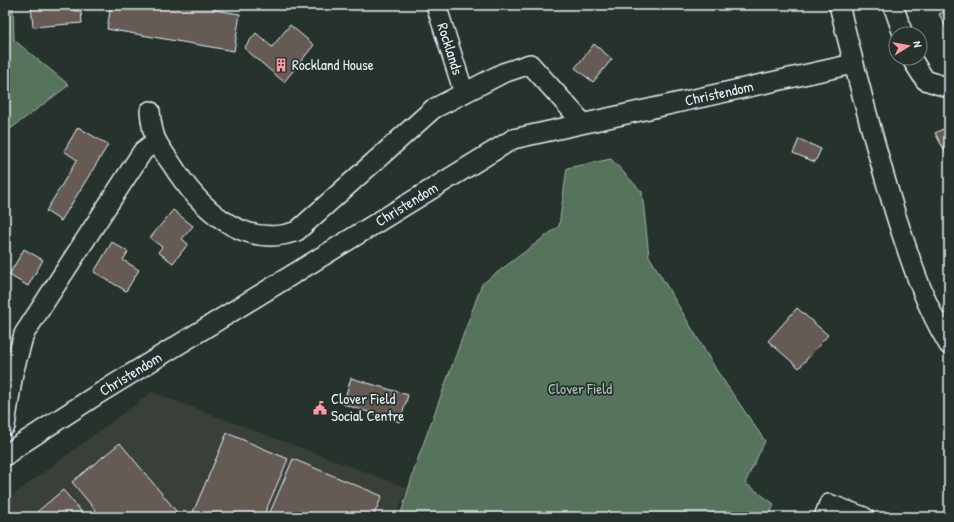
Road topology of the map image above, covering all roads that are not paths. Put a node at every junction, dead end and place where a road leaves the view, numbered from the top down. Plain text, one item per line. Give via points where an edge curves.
1 (436, 5) edge
2 (838, 5) edge
3 (893, 5) edge
4 (900, 26) edge
5 (853, 64) junction
6 (916, 66) edge
7 (949, 88) edge
8 (464, 93) junction
9 (150, 110) dead end
10 (583, 123) junction
11 (156, 141) junction
12 (948, 339) edge
13 (5, 426) edge
14 (9, 446) edge
15 (824, 517) edge
16 (864, 517) edge

1 - 8 street, Rocklands
2 - 5 street
3 - 4 street
5 - 10 street, Christendom
5 - 12 street via 908,253 928,304
6 - 7 street via 925,80
8 - 10 street via 503,73 530,64
8 - 11 street via 433,109 297,231 282,236 266,237 244,231 223,221 201,203
9 - 11 street
10 - 14 street, Christendom via 513,139
11 - 13 street via 143,151 24,334 13,373
15 - 16 street via 829,504

